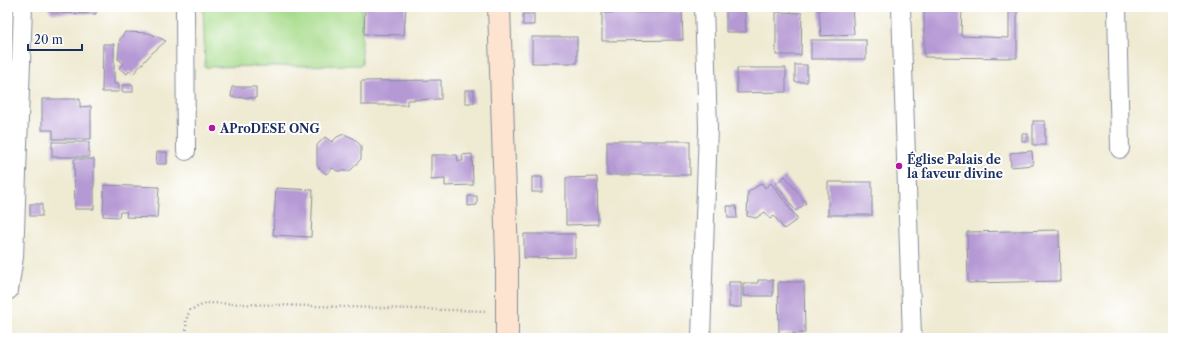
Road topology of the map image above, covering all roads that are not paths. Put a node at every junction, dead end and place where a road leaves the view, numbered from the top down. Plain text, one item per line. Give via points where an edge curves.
1 (23, 7) edge
2 (185, 7) edge
3 (499, 7) edge
4 (704, 7) edge
5 (901, 7) edge
6 (1117, 7) edge
7 (1120, 149) dead end
8 (186, 150) dead end
9 (7, 291) edge
10 (507, 338) edge
11 (701, 338) edge
12 (912, 338) edge

1 - 9 street via 14,257
2 - 8 street
3 - 10 street
4 - 11 street via 708,128
5 - 12 street
6 - 7 street

